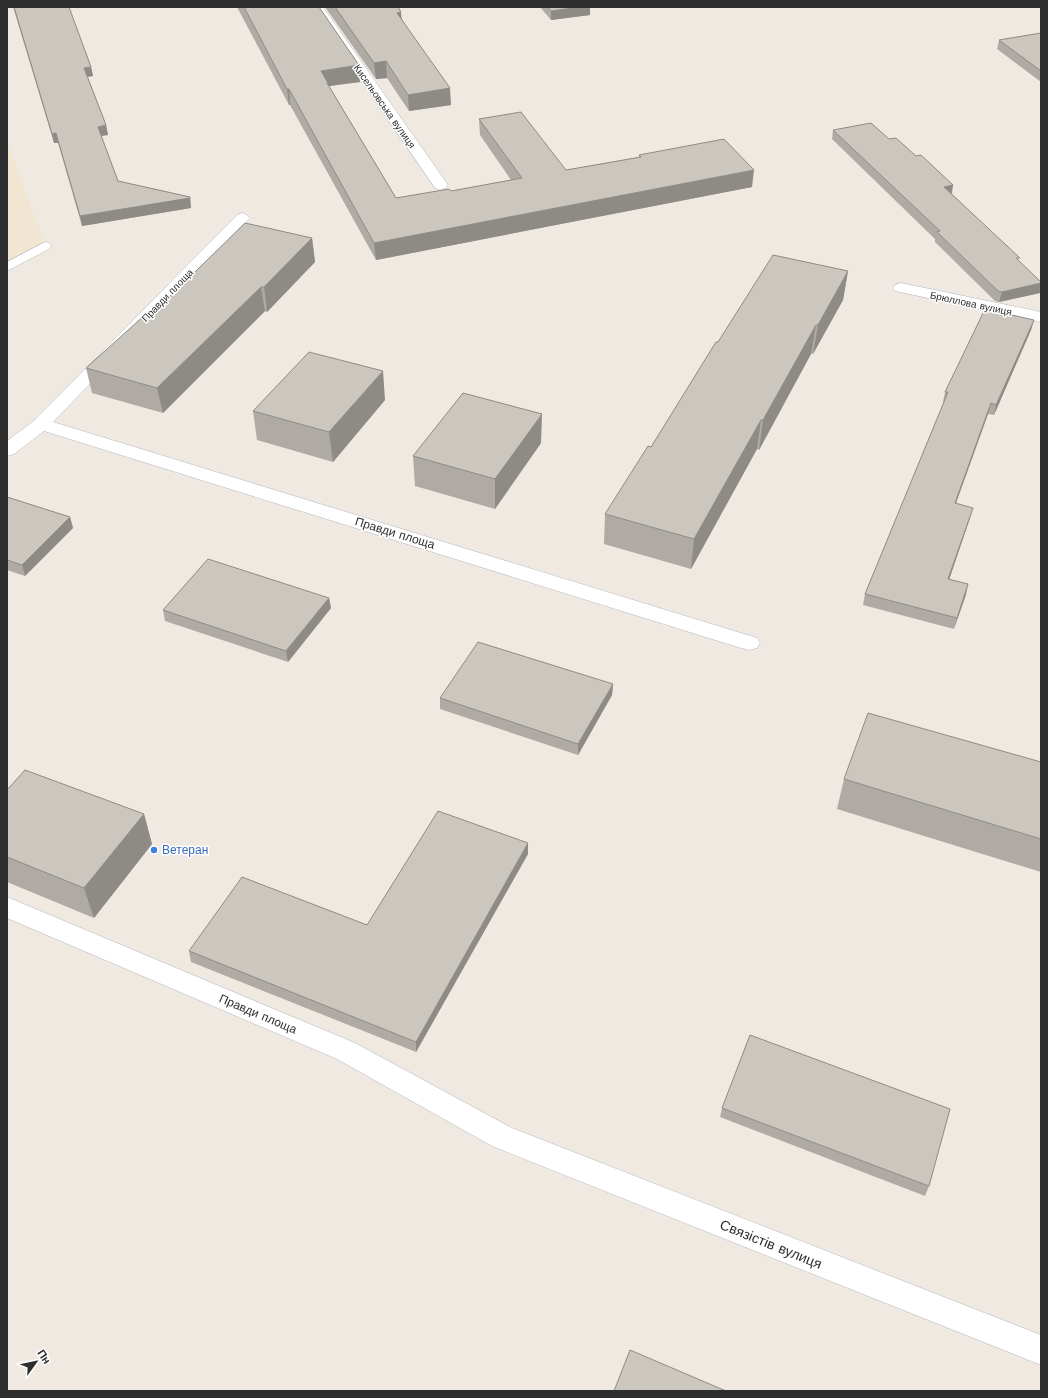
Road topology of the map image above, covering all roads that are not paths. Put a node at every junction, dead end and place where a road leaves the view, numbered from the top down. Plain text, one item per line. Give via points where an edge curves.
1 (317, 7) edge
2 (440, 185) dead end
3 (242, 218) dead end
4 (44, 246) dead end
5 (7, 266) edge
6 (901, 288) dead end
7 (1041, 317) edge
8 (42, 424) junction
9 (7, 450) edge
10 (749, 643) dead end
11 (7, 907) edge
12 (502, 1137) joint
13 (1041, 1350) edge

1 - 2 street, Кисельовська вулиця
3 - 8 street, Правди площа
4 - 5 lane
6 - 7 street, Брюллова вулиця
8 - 9 street, Правди площа
8 - 10 street, Правди площа
11 - 12 street, Правди площа via 346,1051
12 - 13 street, Связістів вулиця

